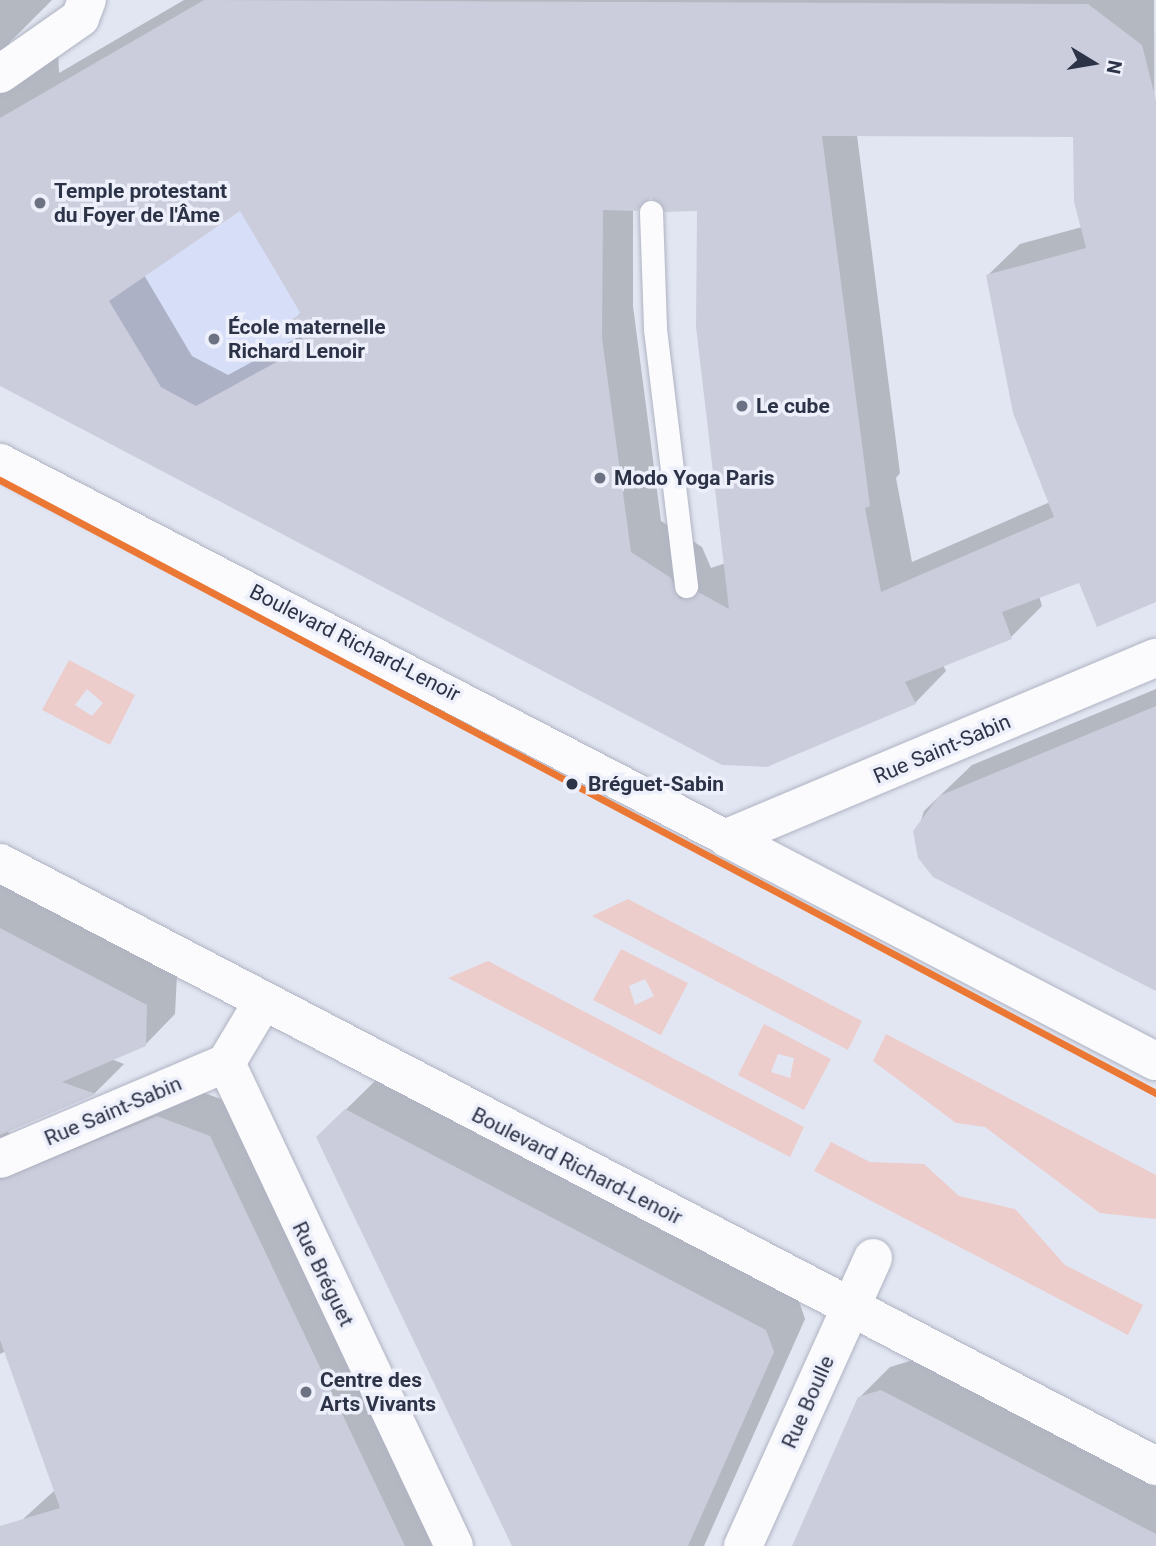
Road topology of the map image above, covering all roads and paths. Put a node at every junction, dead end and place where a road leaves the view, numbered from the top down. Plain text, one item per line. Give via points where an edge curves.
1 (87, 0) edge
2 (0, 75) edge
3 (651, 212) dead end
4 (0, 461) edge
5 (686, 586) dead end
6 (1156, 658) edge
7 (726, 838) junction
8 (0, 863) edge
9 (262, 1003) junction
10 (1156, 1061) edge
11 (226, 1063) junction
12 (0, 1159) edge
13 (873, 1258) dead end
14 (851, 1306) junction
15 (1156, 1466) edge
16 (454, 1546) edge
17 (743, 1546) edge

1 - 2 street via 80,18
3 - 5 lane via 655,329
4 - 7 street, Boulevard Richard-Lenoir
6 - 7 street, Rue Saint-Sabin
7 - 10 street, Boulevard Richard-Lenoir
8 - 9 street, Boulevard Richard-Lenoir
9 - 11 street
9 - 14 street, Boulevard Richard-Lenoir
11 - 12 street, Rue Saint-Sabin
11 - 16 street, Rue Bréguet
13 - 14 street, Rue Boulle
14 - 15 street, Boulevard Richard-Lenoir
14 - 17 street, Rue Boulle

